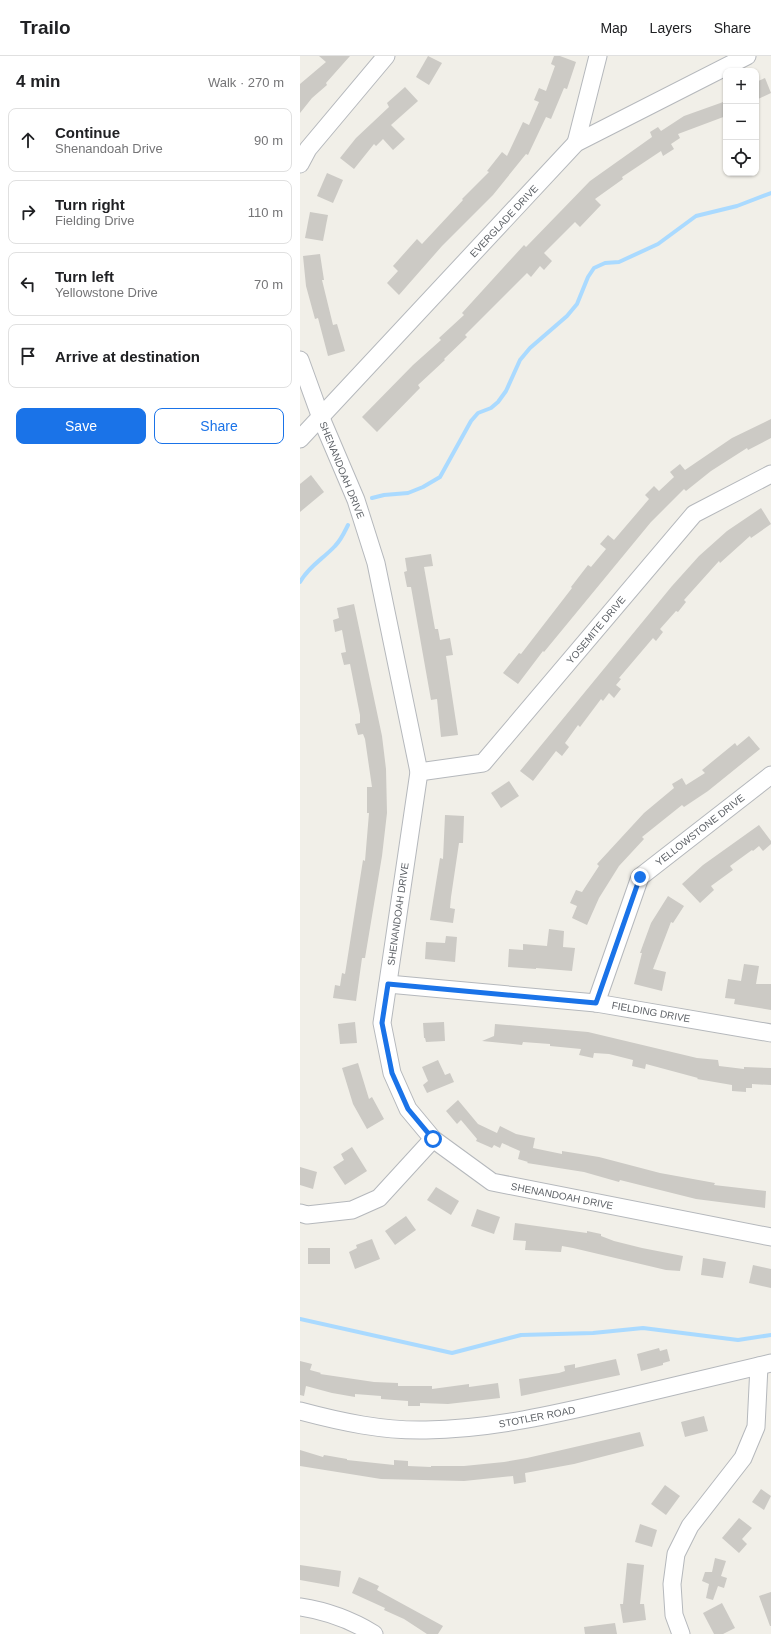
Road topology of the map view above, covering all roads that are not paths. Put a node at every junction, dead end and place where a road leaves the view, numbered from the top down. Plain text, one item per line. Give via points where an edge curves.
1 (386, 56) edge
2 (598, 56) edge
3 (747, 56) edge
4 (576, 143) junction
5 (300, 164) edge
6 (300, 360) edge
7 (321, 418) junction
8 (300, 439) edge
9 (771, 474) edge
10 (419, 772) junction
11 (771, 775) edge
12 (388, 984) junction
13 (596, 1003) junction
14 (771, 1034) edge
15 (433, 1139) junction
16 (300, 1213) edge
17 (771, 1237) edge
18 (765, 1365) edge
19 (300, 1411) edge
20 (300, 1607) edge
21 (374, 1634) edge
22 (681, 1634) edge

1 - 5 street via 308,150
2 - 4 street
3 - 4 street, EVERGLADE DRIVE
4 - 7 street, EVERGLADE DRIVE
6 - 7 street, SHENANDOAH DRIVE
7 - 8 street, EVERGLADE DRIVE
7 - 10 street, SHENANDOAH DRIVE via 356,500 376,563
9 - 10 street, YOSEMITE DRIVE via 694,514 483,763
10 - 12 street, SHENANDOAH DRIVE
11 - 13 street, YELLOWSTONE DRIVE via 640,877
12 - 13 street, FIELDING DRIVE
12 - 15 street, SHENANDOAH DRIVE via 382,1023 392,1073 408,1109
13 - 14 street, FIELDING DRIVE
15 - 16 street via 379,1198 352,1210 307,1215
15 - 17 street, SHENANDOAH DRIVE via 492,1182
18 - 19 street, STOTLER ROAD via 565,1412 459,1429 388,1428 342,1422
18 - 22 street via 756,1427 743,1458 690,1526 676,1554 672,1584 674,1615
20 - 21 street via 354,1622

